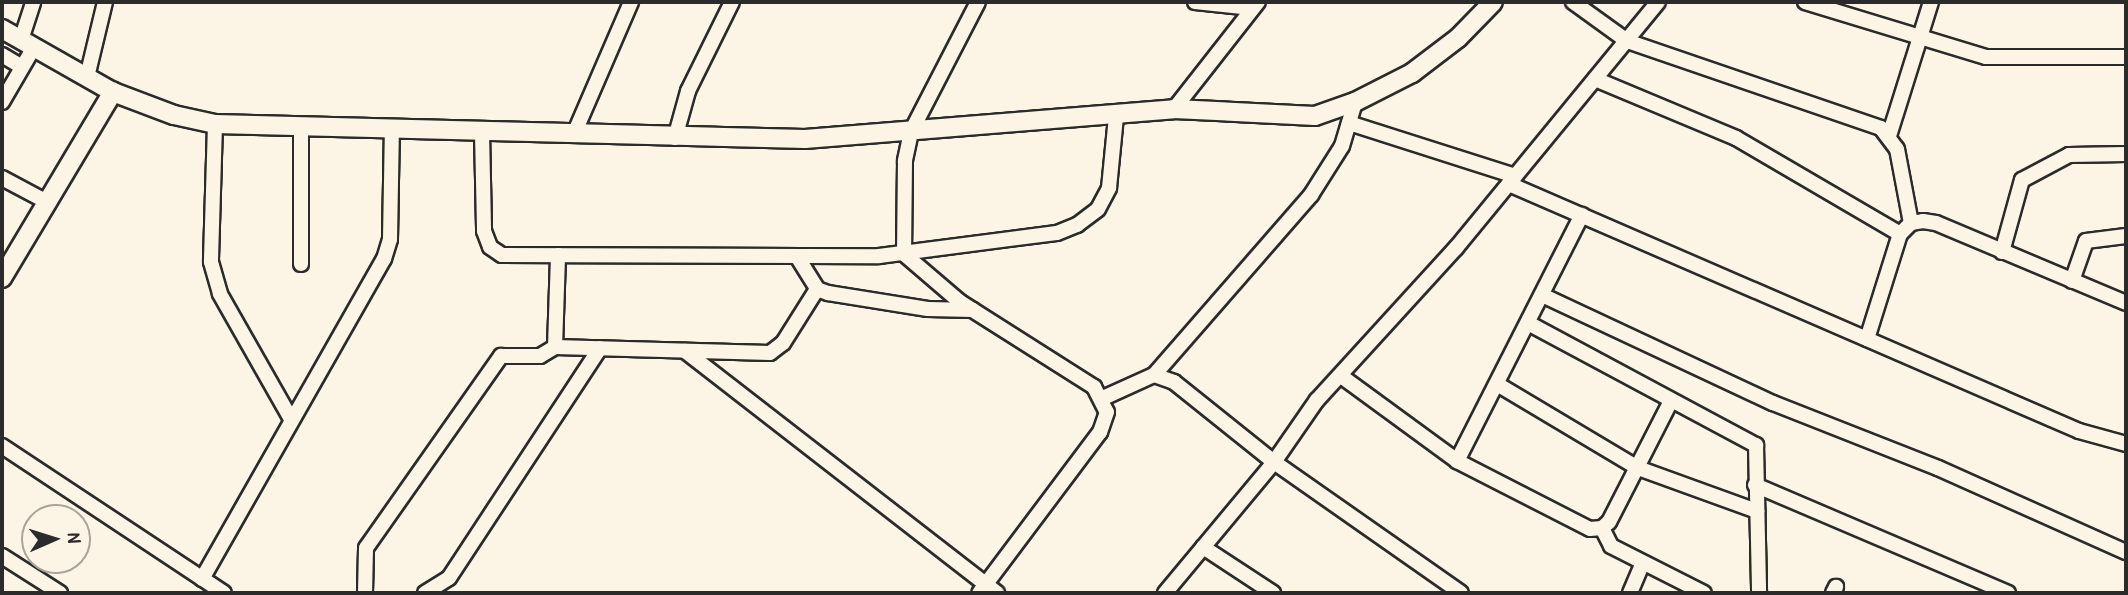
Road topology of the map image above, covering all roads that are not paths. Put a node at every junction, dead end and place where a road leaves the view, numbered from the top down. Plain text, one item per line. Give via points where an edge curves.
1 (33, 2) edge
2 (105, 2) edge
3 (631, 2) edge
4 (732, 2) edge
5 (978, 2) edge
6 (1195, 2) edge
7 (1493, 2) edge
8 (1573, 2) edge
9 (1658, 2) edge
10 (1805, 2) edge
11 (1931, 2) edge
12 (1255, 5) edge
13 (2, 29) edge
14 (1919, 38) junction
15 (1627, 41) junction
16 (27, 43) junction
17 (2, 55) edge
18 (2126, 57) edge
19 (22, 67) junction
20 (87, 77) junction
21 (1595, 79) junction
22 (113, 92) junction
23 (2, 102) edge
24 (1355, 102) junction
25 (1174, 109) junction
26 (1116, 116) junction
27 (1349, 123) junction
28 (215, 124) junction
29 (300, 127) junction
30 (392, 130) junction
31 (482, 132) junction
32 (911, 132) junction
33 (574, 134) junction
34 (1889, 136) junction
35 (675, 138) junction
36 (2126, 154) edge
37 (2, 178) edge
38 (1512, 180) junction
39 (49, 203) junction
40 (1581, 215) junction
41 (1911, 223) junction
42 (1900, 234) junction
43 (2126, 236) edge
44 (2002, 252) junction
45 (904, 254) junction
46 (558, 255) junction
47 (799, 257) junction
48 (301, 264) dead end
49 (2, 278) edge
50 (2072, 281) junction
51 (817, 289) junction
52 (1542, 295) junction
53 (2126, 303) edge
54 (974, 310) junction
55 (1528, 323) junction
56 (1867, 338) junction
57 (555, 347) junction
58 (600, 348) junction
59 (685, 351) junction
60 (1154, 375) junction
61 (1340, 376) junction
62 (1497, 384) junction
63 (1103, 398) junction
64 (1671, 401) junction
65 (291, 419) junction
66 (2126, 444) edge
67 (2, 446) edge
68 (1457, 461) junction
69 (1274, 462) junction
70 (1638, 468) junction
71 (1755, 485) junction
72 (1757, 511) junction
73 (1602, 528) junction
74 (1203, 547) junction
75 (2126, 552) edge
76 (2, 556) edge
77 (1642, 565) junction
78 (202, 579) junction
79 (988, 590) edge
80 (60, 593) edge
81 (224, 593) edge
82 (365, 593) edge
83 (425, 593) edge
84 (1165, 593) edge
85 (1273, 593) edge
86 (1461, 593) edge
87 (1630, 593) edge
88 (1704, 593) edge
89 (1759, 593) edge
90 (2008, 593) edge

1 - 16 street
2 - 20 street
3 - 33 street
4 - 35 street via 688,92
5 - 32 street
6 - 12 street
7 - 24 street via 1458,38 1412,73
8 - 15 street
9 - 15 street
10 - 14 street
11 - 14 street
12 - 25 street
13 - 16 street
14 - 18 street via 1986,57
14 - 34 street
15 - 21 street
15 - 34 street via 1881,128
16 - 19 street
16 - 20 street
17 - 19 street
19 - 23 street
20 - 22 street
21 - 38 street
21 - 42 street via 1737,138
22 - 28 street via 174,115
22 - 39 street
24 - 25 street via 1315,116
24 - 27 street
25 - 26 street
26 - 32 street
26 - 45 street via 1109,188 1098,209 1077,225 1057,233
27 - 38 street
27 - 60 street via 1342,146 1311,195
28 - 29 street
28 - 65 street via 211,262 220,294
29 - 30 street
29 - 48 street
30 - 31 street
30 - 65 street via 390,239 384,259
31 - 33 street
31 - 46 street via 484,231 490,247 502,255
32 - 35 street via 805,139
32 - 45 street via 905,162
33 - 35 street
34 - 41 street via 1897,149
36 - 44 street via 2069,155 2022,180
37 - 39 street
38 - 40 street
38 - 61 street
39 - 49 street
40 - 52 street
40 - 56 street
41 - 42 street
41 - 44 street via 1936,223
42 - 56 street
43 - 50 street via 2086,241
44 - 50 street
45 - 47 street
45 - 54 street
46 - 47 street
46 - 57 street
47 - 51 street
50 - 53 street
51 - 54 street via 928,309
51 - 59 street via 783,343 770,353
52 - 55 street
52 - 75 street via 1773,403 1938,468
54 - 63 street via 1094,387
55 - 62 street
55 - 64 street
56 - 66 street via 2079,431
57 - 58 street
57 - 82 street via 540,356 501,356 366,548
58 - 59 street
58 - 83 street via 449,578
59 - 79 street
60 - 63 street
60 - 69 street via 1174,382
61 - 68 street
61 - 69 street
62 - 68 street
62 - 70 street
63 - 79 street via 1107,412 1100,432
64 - 70 street
64 - 71 street via 1756,445
65 - 78 street
67 - 78 street
68 - 73 street via 1590,529
69 - 74 street
69 - 86 street
70 - 72 street
70 - 73 street
71 - 72 street
71 - 90 street
72 - 89 street
73 - 77 street via 1611,546
74 - 84 street
74 - 85 street
76 - 80 street
77 - 87 street
77 - 88 street
78 - 81 street

